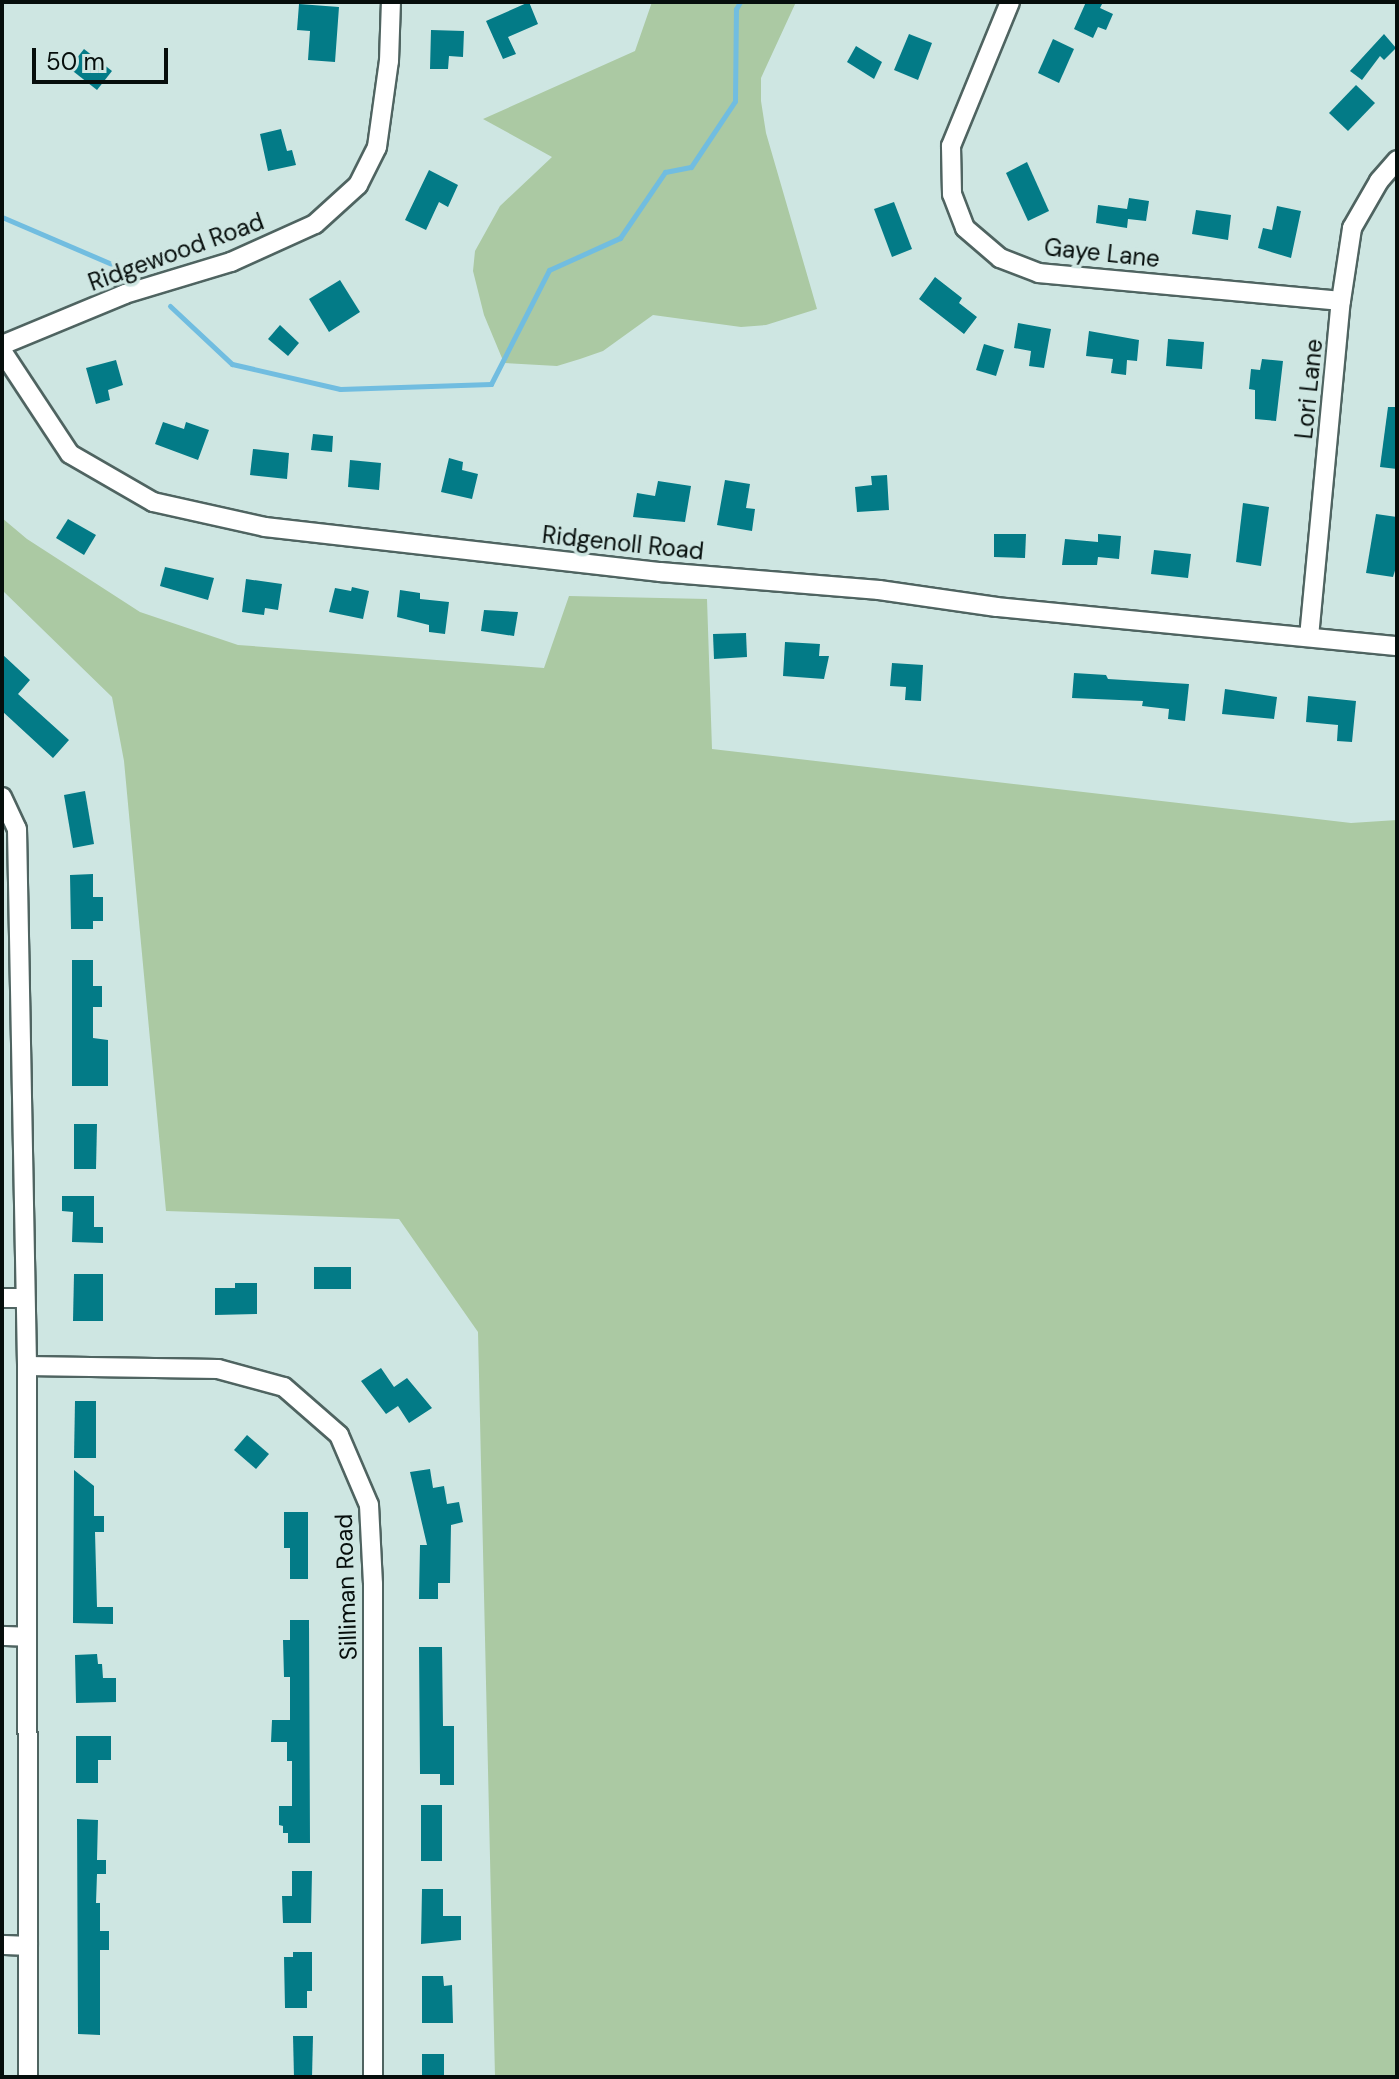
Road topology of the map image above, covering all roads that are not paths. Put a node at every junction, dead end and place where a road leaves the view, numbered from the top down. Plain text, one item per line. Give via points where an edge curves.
1 (391, 2) edge
2 (1010, 2) edge
3 (1397, 160) edge
4 (1341, 301) junction
5 (2, 345) edge
6 (2, 351) edge
7 (1309, 637) junction
8 (1397, 646) edge
9 (2, 797) edge
10 (2, 1298) edge
11 (23, 1298) junction
12 (27, 1366) junction
13 (2, 1636) edge
14 (25, 1637) junction
15 (2, 1945) edge
16 (28, 1946) junction
17 (28, 2077) edge
18 (373, 2077) edge

1 - 5 street, Ridgewood Road via 377,147 358,185 315,224 231,262 125,294
2 - 4 street, Gaye Lane via 951,146 952,194 965,228 1000,258 1039,273
3 - 4 street, Lori Lane via 1352,228
4 - 7 street, Lori Lane
6 - 7 street, Ridgenoll Road via 70,454 153,502 265,527
7 - 8 street, Ridgenoll Road
9 - 11 street via 17,829
10 - 11 street
11 - 12 street
12 - 14 street
12 - 18 street, Silliman Road via 218,1369 284,1387 339,1435 369,1505
13 - 14 street
14 - 16 street
15 - 16 street
16 - 17 street

